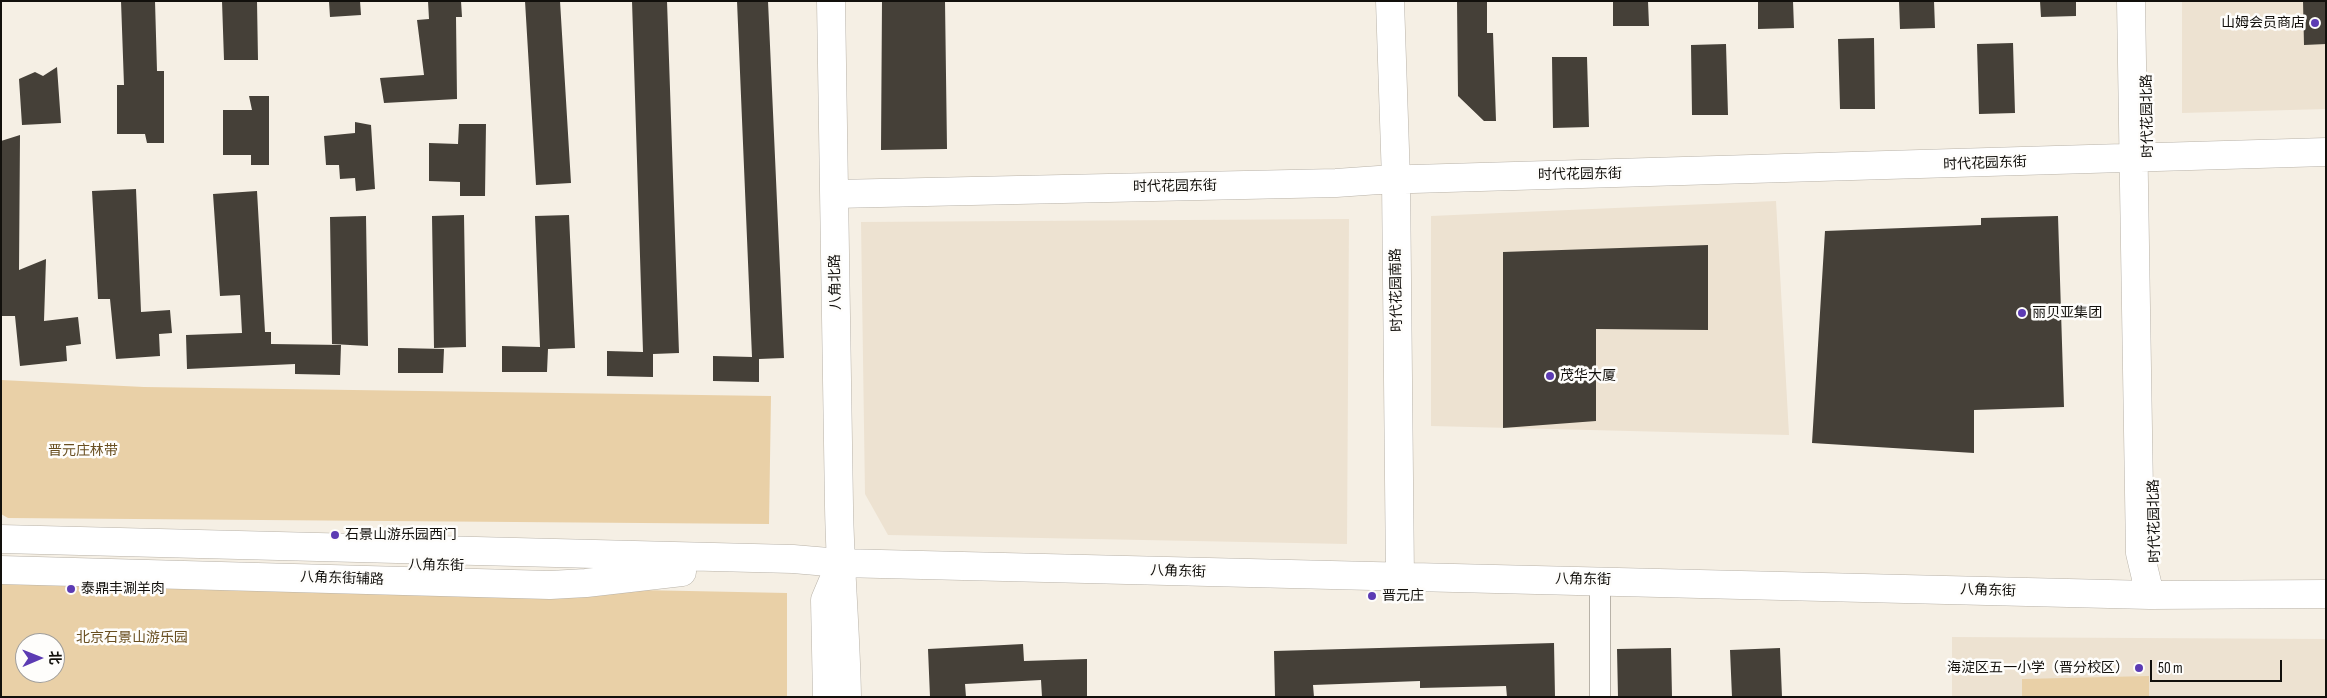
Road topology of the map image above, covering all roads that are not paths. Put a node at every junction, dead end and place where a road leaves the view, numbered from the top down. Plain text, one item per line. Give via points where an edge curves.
1 (831, 1) edge
2 (1376, 1) edge
3 (1390, 1) edge
4 (2131, 1) edge
5 (2146, 1) edge
6 (2326, 152) edge
7 (2142, 158) junction
8 (1387, 180) junction
9 (835, 194) junction
10 (1, 539) edge
11 (1, 555) edge
12 (840, 563) junction
13 (1, 570) edge
14 (682, 572) junction
15 (1393, 578) junction
16 (1600, 580) junction
17 (2326, 594) edge
18 (2150, 595) junction
19 (827, 697) edge
20 (847, 697) edge
21 (1600, 697) edge

1 - 9 street, 八角北路
2 - 8 street, 时代花园南路
3 - 8 street, 时代花园南路
4 - 7 street, 时代花园北路
5 - 7 street, 时代花园北路
6 - 7 street, 时代花园东街
7 - 8 street, 时代花园东街
7 - 18 street, 时代花园北路 via 2140,553
8 - 9 street, 时代花园东街
8 - 15 street, 时代花园南路
9 - 12 street, 八角北路
10 - 12 street, 八角东街 via 793,559
11 - 14 street, 八角东街
12 - 14 street, 八角东街 via 789,574
12 - 15 street, 八角东街
12 - 19 street, 八角北路 via 825,600
12 - 20 street, 八角北路
13 - 14 street, 八角东街辅路 via 550,585
15 - 16 street, 八角东街
16 - 18 street, 八角东街
16 - 21 street
17 - 18 street, 八角东街

